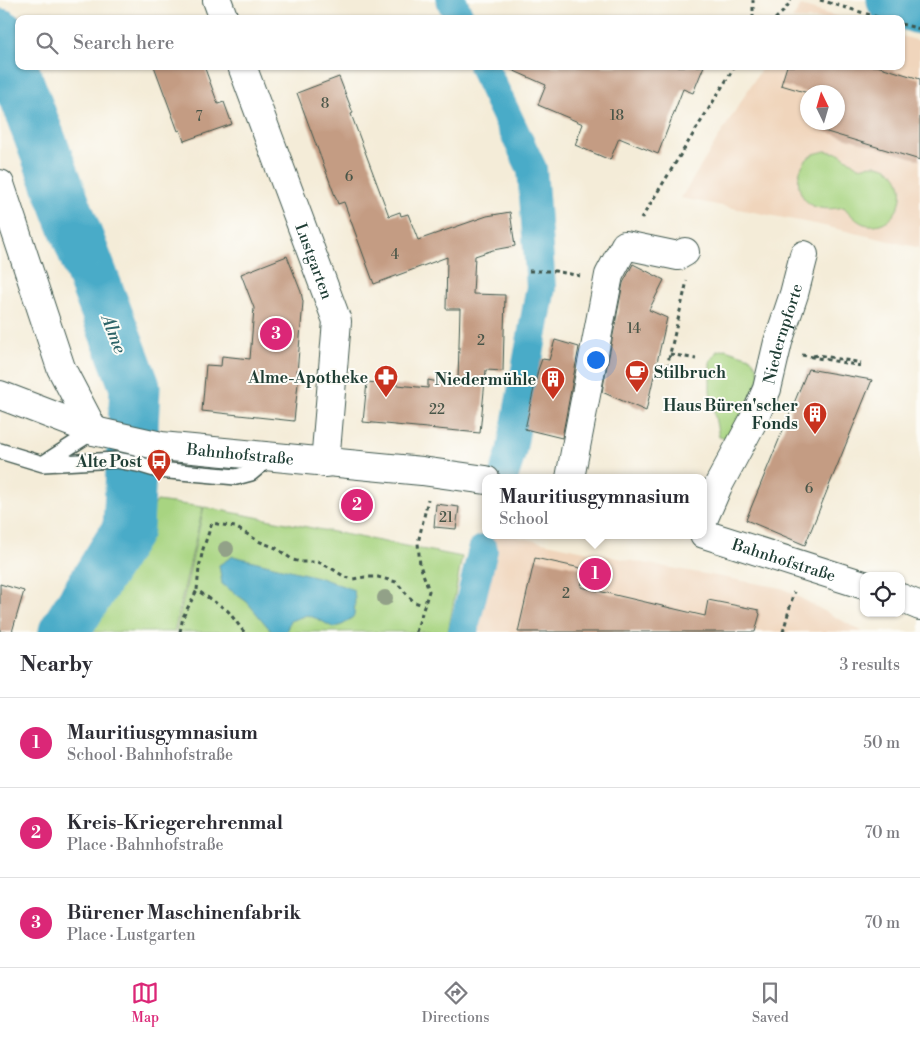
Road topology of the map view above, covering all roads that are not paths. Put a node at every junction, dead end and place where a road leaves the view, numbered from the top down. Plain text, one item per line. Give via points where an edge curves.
1 (217, 0) edge
2 (223, 15) edge
3 (243, 70) edge
4 (0, 184) edge
5 (685, 252) road end
6 (804, 255) dead end
7 (0, 395) edge
8 (98, 432) junction
9 (0, 451) edge
10 (160, 458) junction
11 (325, 462) junction
12 (43, 464) junction
13 (571, 474) edge
14 (482, 479) edge
15 (707, 511) edge
16 (707, 535) edge
17 (860, 584) edge
18 (905, 600) edge
19 (920, 606) edge

1 - 2 street
3 - 11 street, Lustgarten via 337,321
4 - 8 street via 61,368
5 - 13 street via 678,256 625,245 609,275
6 - 15 street, Niedernpforte via 767,389
7 - 8 street, Bahnhofstraße
8 - 10 street, Bahnhofstraße
8 - 12 lane
9 - 12 lane
10 - 11 street, Bahnhofstraße via 270,457
10 - 12 lane via 138,464 116,460
11 - 14 street, Bahnhofstraße
16 - 17 street, Bahnhofstraße
18 - 19 street

